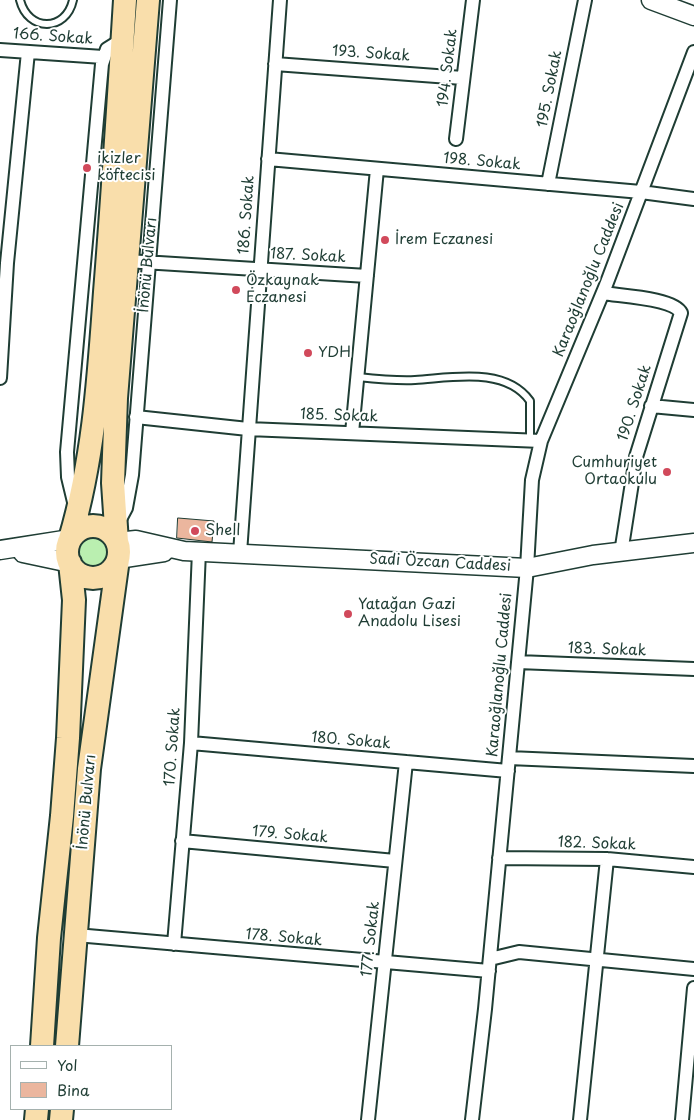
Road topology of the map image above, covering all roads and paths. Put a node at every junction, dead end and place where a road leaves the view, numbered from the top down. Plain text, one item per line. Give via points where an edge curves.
1 (20, 0) edge
2 (73, 0) edge
3 (125, 0) edge
4 (148, 0) edge
5 (170, 0) edge
6 (280, 0) edge
7 (473, 0) edge
8 (585, 0) edge
9 (651, 0) edge
10 (694, 16) edge
11 (123, 39) junction
12 (0, 50) edge
13 (28, 52) junction
14 (694, 52) edge
15 (103, 58) junction
16 (275, 64) junction
17 (464, 78) junction
18 (456, 139) dead end
19 (268, 159) junction
20 (377, 169) junction
21 (548, 184) junction
22 (641, 192) junction
23 (694, 199) edge
24 (5, 228) edge
25 (137, 262) junction
26 (260, 269) junction
27 (367, 276) junction
28 (603, 293) junction
29 (358, 377) junction
30 (0, 378) edge
31 (651, 406) junction
32 (694, 410) edge
33 (136, 417) junction
34 (248, 429) junction
35 (352, 433) junction
36 (536, 441) junction
37 (78, 514) junction
38 (70, 539) junction
39 (117, 543) junction
40 (694, 543) edge
41 (0, 551) edge
42 (191, 551) junction
43 (240, 553) junction
44 (621, 553) junction
45 (70, 563) junction
46 (527, 568) junction
47 (518, 662) junction
48 (694, 669) edge
49 (191, 743) junction
50 (406, 762) junction
51 (508, 765) junction
52 (694, 766) edge
53 (182, 841) junction
54 (499, 858) junction
55 (607, 859) junction
56 (396, 861) junction
57 (694, 867) edge
58 (76, 935) junction
59 (174, 944) junction
60 (597, 960) junction
61 (385, 964) junction
62 (489, 965) junction
63 (694, 969) edge
64 (694, 988) edge
65 (42, 1045) edge
66 (67, 1045) edge
67 (691, 1062) edge
68 (690, 1083) edge
69 (368, 1120) edge
70 (472, 1120) edge
71 (580, 1120) edge
72 (682, 1120) edge

1 - 2 lane via 27,16 34,21 51,24 66,16
3 - 11 highway
4 - 25 highway, İnönü Bulvarı
5 - 25 street, İnönü Bulvarı
6 - 16 street, 186. Sokak
7 - 17 street, 194. Sokak
8 - 21 street, 195. Sokak
9 - 10 street
11 - 15 street via 110,46
11 - 37 highway via 96,411
12 - 13 street, 166. Sokak
13 - 15 street, 166. Sokak
13 - 24 street
14 - 22 street, Karaoğlanoğlu Caddesi
15 - 37 street via 67,452 68,477
16 - 17 street, 193. Sokak
16 - 19 street, 186. Sokak
17 - 18 street, 194. Sokak
19 - 20 street, 198. Sokak
19 - 26 street, 186. Sokak
20 - 21 street, 198. Sokak
20 - 27 street
21 - 22 street, 198. Sokak
22 - 23 street, 198. Sokak
22 - 28 street, Karaoğlanoğlu Caddesi
24 - 30 street
25 - 26 street, 187. Sokak
25 - 33 street, İnönü Bulvarı
25 - 39 highway, İnönü Bulvarı via 114,426
26 - 27 street, 187. Sokak
26 - 34 street, 186. Sokak
27 - 29 street
28 - 31 street, 190. Sokak via 671,304 680,311 680,324
28 - 36 street, Karaoğlanoğlu Caddesi
29 - 35 street
29 - 36 lane via 414,380 459,376 511,385 530,401
31 - 32 street
31 - 44 street, 190. Sokak via 636,456
33 - 34 street, 185. Sokak
33 - 39 street, İnönü Bulvarı via 129,498
34 - 35 street, 185. Sokak
34 - 43 street, 186. Sokak
35 - 36 street, 185. Sokak
36 - 46 street, Karaoğlanoğlu Caddesi
37 - 38 highway
38 - 39 highway via 76,532 90,526 106,530
38 - 41 street
38 - 45 highway via 67,555
39 - 42 street, Sadi Özcan Caddesi via 142,554
39 - 45 highway via 109,571 95,577 80,574
39 - 58 highway, İnönü Bulvarı via 89,769
40 - 44 street, Sadi Özcan Caddesi
41 - 45 street via 39,555
42 - 43 street, Sadi Özcan Caddesi
42 - 49 street, 170. Sokak
43 - 46 street, Sadi Özcan Caddesi
44 - 46 street, Sadi Özcan Caddesi
45 - 65 highway, İnönü Bulvarı via 74,600 68,738 48,938
46 - 47 street, Karaoğlanoğlu Caddesi
47 - 48 street, 183. Sokak
47 - 51 street, Karaoğlanoğlu Caddesi
49 - 50 street, 180. Sokak
49 - 53 street, 170. Sokak
50 - 51 street, 180. Sokak
50 - 56 street, 177. Sokak
51 - 52 street, 180. Sokak
51 - 54 street, Karaoğlanoğlu Caddesi
53 - 56 street, 179. Sokak
53 - 59 street, 170. Sokak
54 - 55 street, 182. Sokak
54 - 62 street, Karaoğlanoğlu Caddesi
55 - 57 street, 182. Sokak
55 - 60 street
56 - 61 street, 177. Sokak
58 - 59 street, 178. Sokak
58 - 66 highway, İnönü Bulvarı
59 - 61 street, 178. Sokak
60 - 62 street, 178. Sokak via 519,952
60 - 63 street, 178. Sokak
60 - 71 street
61 - 62 street, 178. Sokak
61 - 69 street, 177. Sokak
62 - 70 street, Karaoğlanoğlu Caddesi
64 - 67 street
67 - 68 street
68 - 72 street

